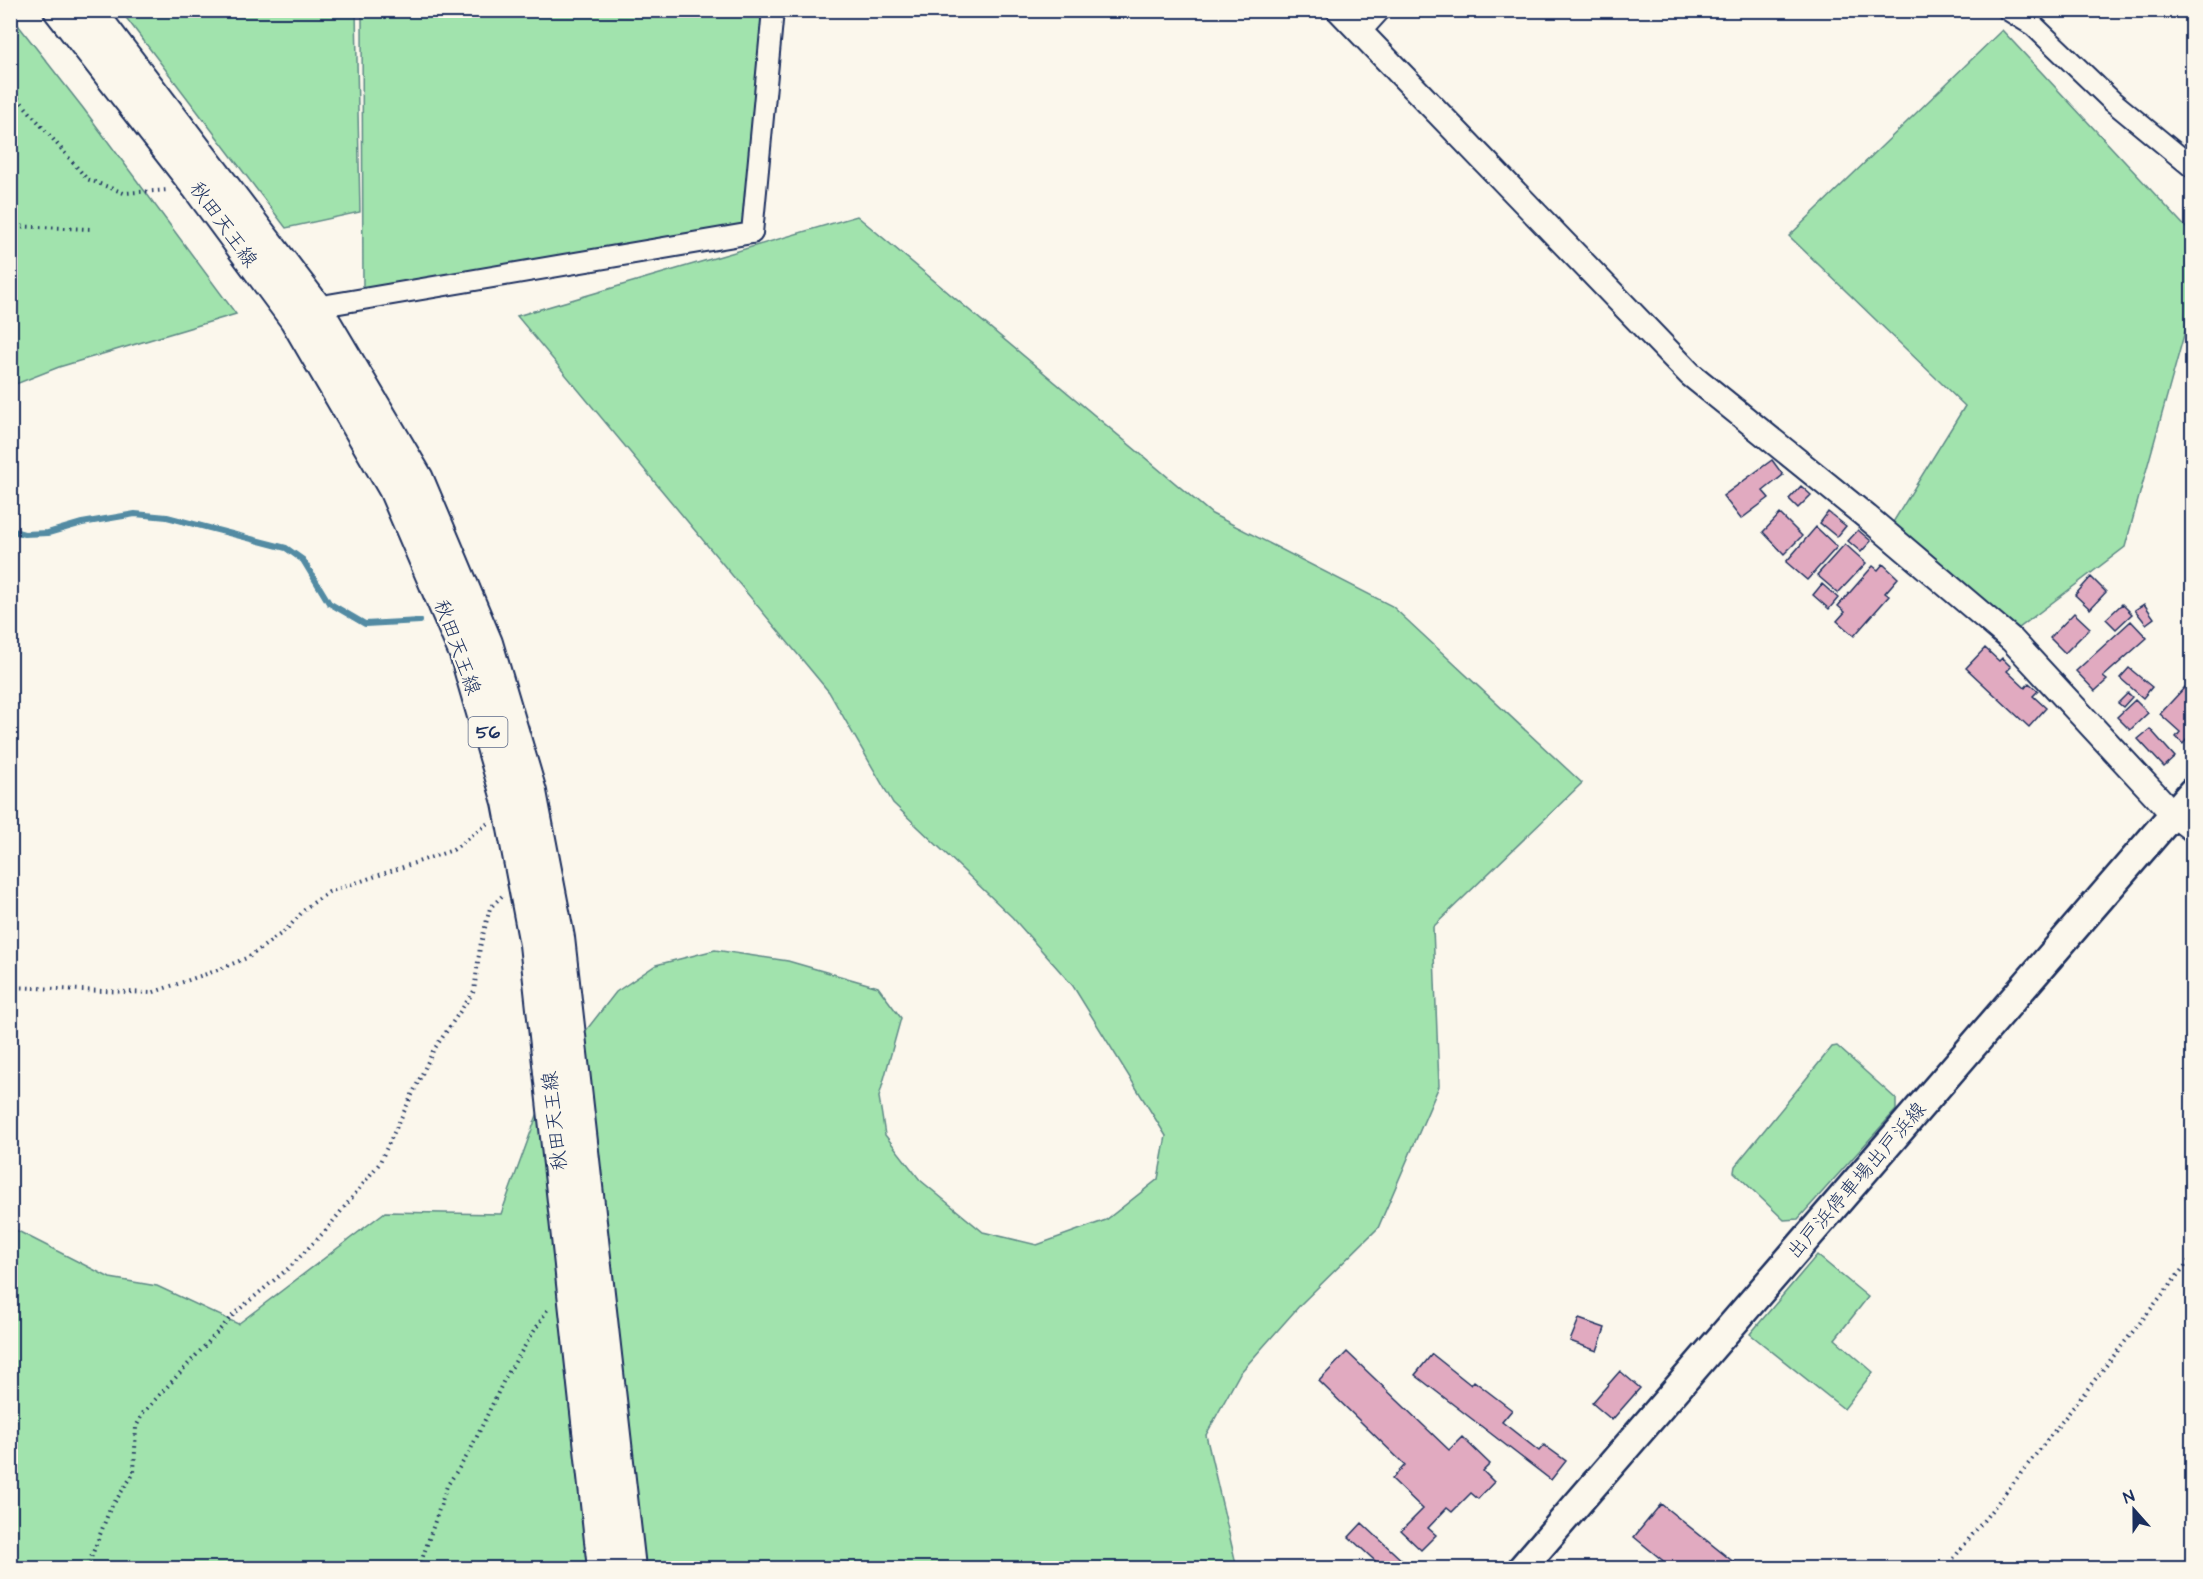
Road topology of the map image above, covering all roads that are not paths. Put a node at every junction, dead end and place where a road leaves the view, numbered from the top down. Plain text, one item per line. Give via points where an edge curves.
1 (59, 10) edge
2 (90, 10) edge
3 (773, 10) edge
4 (1339, 10) edge
5 (1380, 10) edge
6 (2008, 10) edge
7 (1361, 31) junction
8 (2193, 167) edge
9 (316, 307) junction
10 (2193, 792) edge
11 (2183, 822) edge
12 (603, 1569) edge
13 (630, 1569) edge
14 (1522, 1569) edge

1 - 12 main road, 秋田天王線 / 56 via 295,320 394,489 465,654 509,807 535,944
2 - 9 main road, 秋田天王線 / 56
3 - 9 street via 753,233
4 - 7 street
5 - 7 street
6 - 8 street via 2034,26 2112,101
7 - 11 street via 1690,374 2012,640
9 - 13 main road, 秋田天王線 / 56 via 418,479 487,643 531,792 560,938
10 - 11 main road, 出戸浜停車場出戸浜線
11 - 14 main road, 出戸浜停車場出戸浜線

